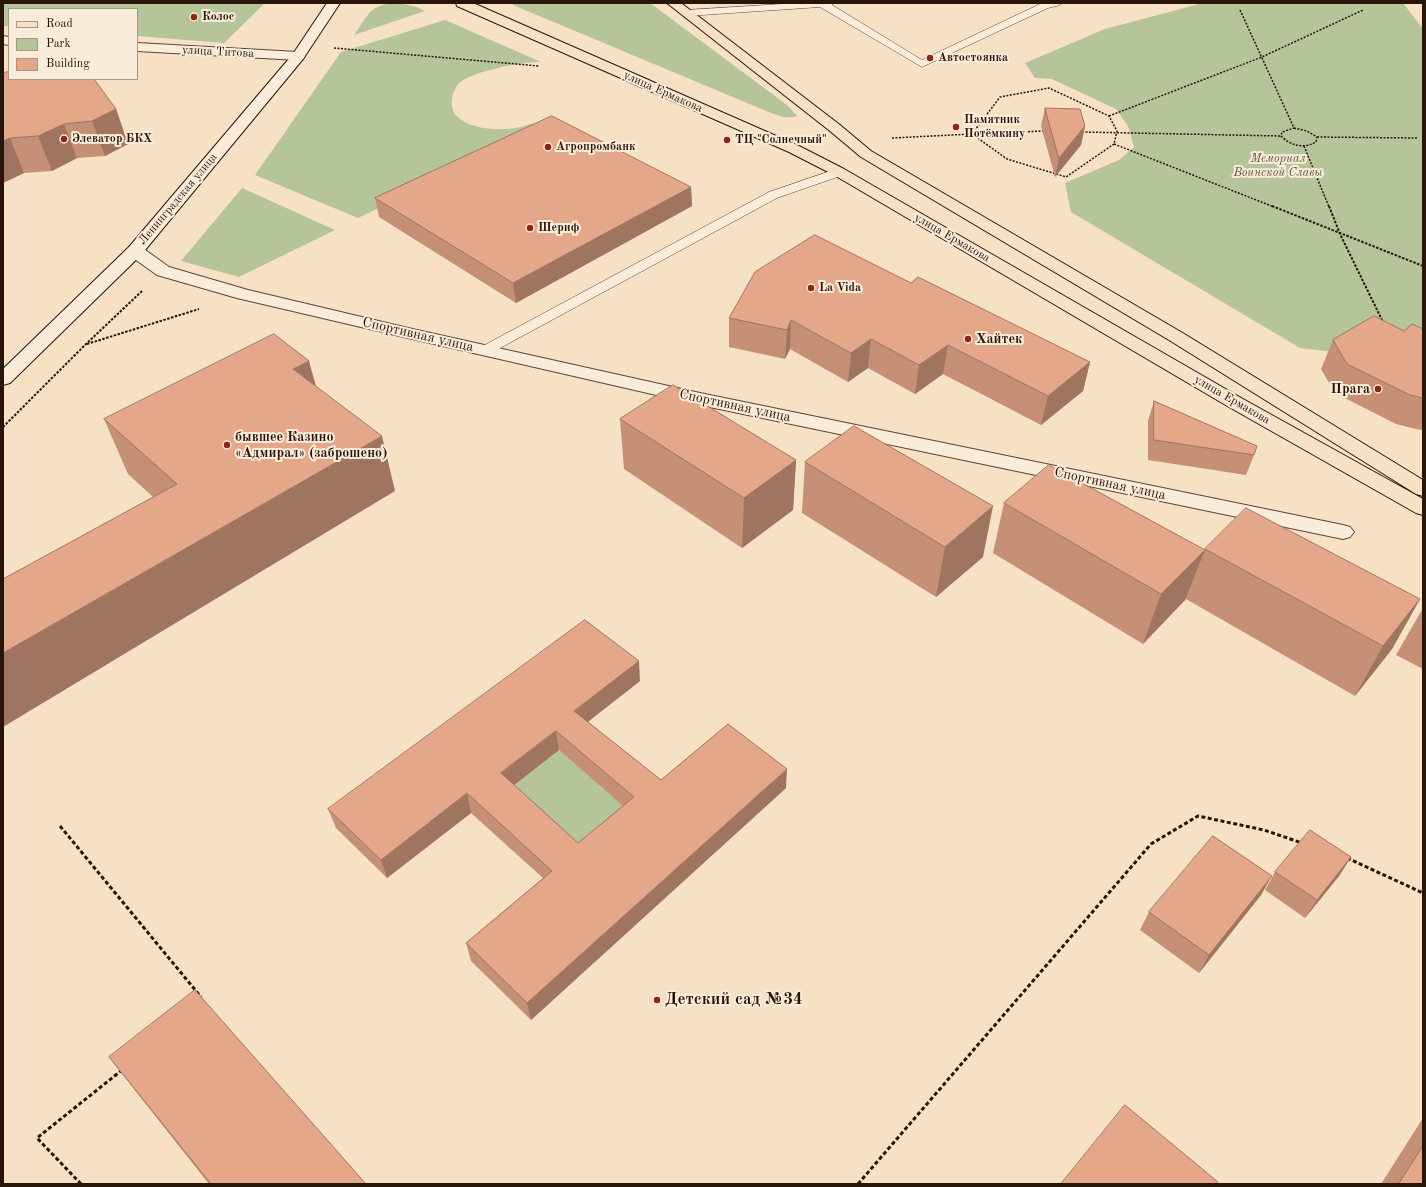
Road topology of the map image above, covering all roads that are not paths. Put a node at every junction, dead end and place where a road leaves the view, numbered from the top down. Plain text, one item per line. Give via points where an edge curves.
1 (334, 3) edge
2 (462, 3) edge
3 (673, 3) edge
4 (828, 3) edge
5 (1056, 3) edge
6 (823, 4) edge
7 (687, 13) junction
8 (138, 47) edge
9 (301, 52) junction
10 (838, 172) junction
11 (135, 251) junction
12 (486, 350) junction
13 (3, 379) edge
14 (1423, 489) edge
15 (1423, 508) edge
16 (1343, 532) dead end

1 - 9 street, Ленинградская улица
2 - 10 main road, улица Ермакова via 794,149
3 - 7 main road, улица Ермакова
4 - 6 lane
5 - 6 lane via 1044,6 922,64
6 - 7 lane
7 - 14 main road, улица Ермакова via 866,154 1175,336
8 - 9 street, улица Титова
9 - 11 street, Ленинградская улица
10 - 12 lane via 767,198
10 - 15 main road, улица Ермакова via 1229,399
11 - 12 street, Спортивная улица via 163,271 243,294
11 - 13 street, Ленинградская улица
12 - 16 street, Спортивная улица via 715,402

